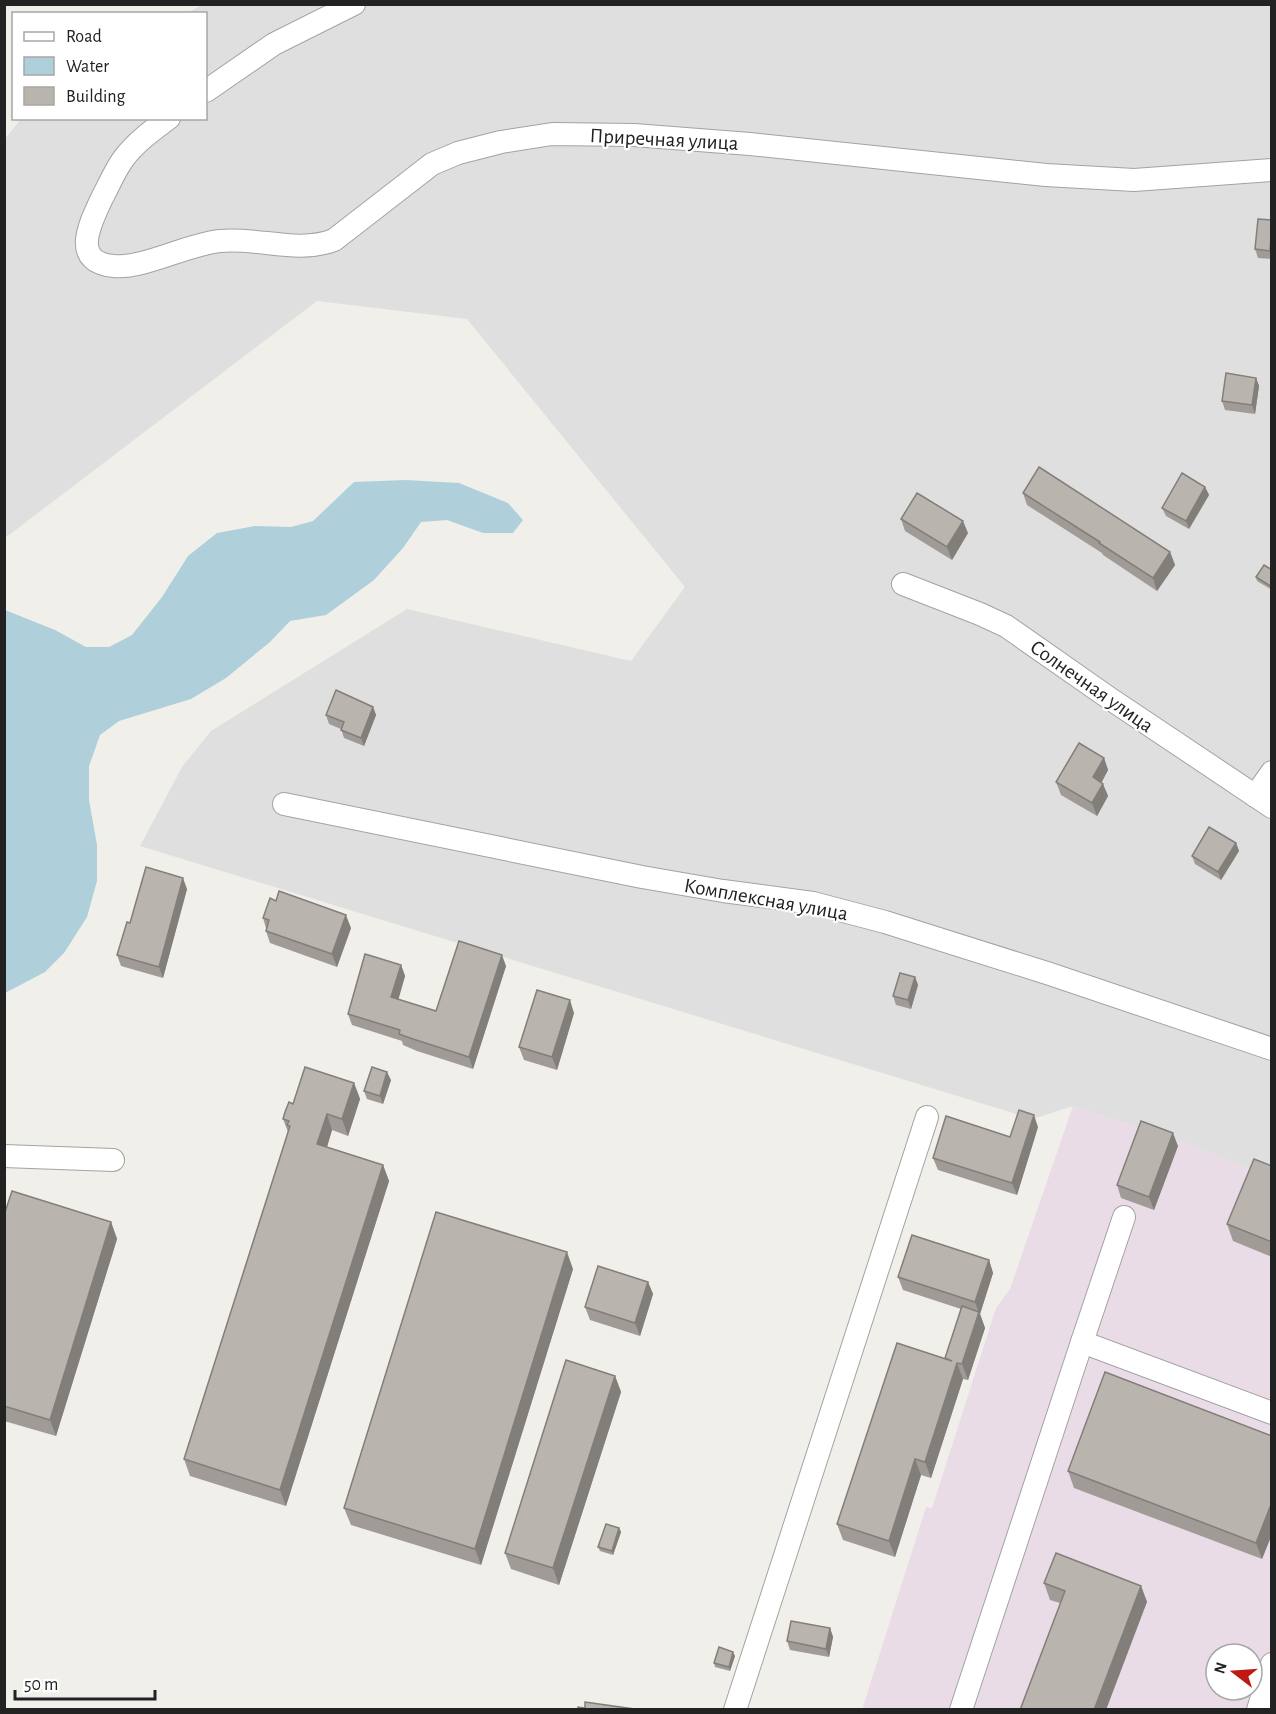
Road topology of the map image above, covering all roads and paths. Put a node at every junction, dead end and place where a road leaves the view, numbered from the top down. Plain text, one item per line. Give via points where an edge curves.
1 (354, 4) edge
2 (207, 91) edge
3 (167, 120) edge
4 (1272, 170) edge
5 (903, 584) dead end
6 (1272, 772) edge
7 (1263, 802) edge
8 (284, 804) dead end
9 (1272, 1049) edge
10 (927, 1117) dead end
11 (4, 1156) edge
12 (113, 1160) dead end
13 (1124, 1217) dead end
14 (1082, 1342) junction
15 (1272, 1413) edge
16 (1272, 1664) edge
17 (735, 1710) edge
18 (961, 1710) edge
19 (1258, 1710) edge

1 - 2 street via 274,44
3 - 4 street, Приречная улица via 125,157 90,224 86,237 92,256 102,263 130,265 220,241 322,245 334,240 432,164 501,142 552,134 634,135 750,144 1046,175 1134,180
5 - 7 street, Солнечная улица via 1006,626
6 - 7 street
8 - 9 street, Комплексная улица via 642,877 813,903 1039,970
10 - 17 street
11 - 12 street
13 - 14 street
14 - 15 street
14 - 18 street
16 - 19 street

